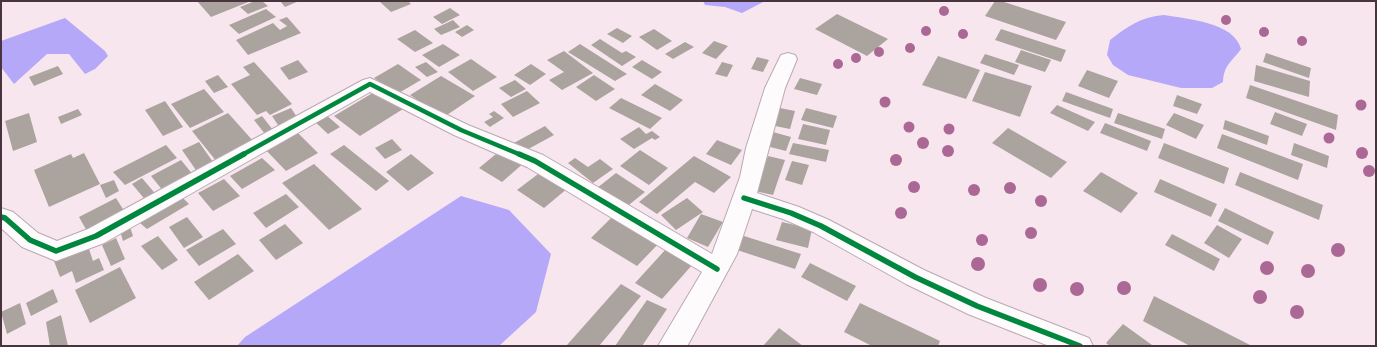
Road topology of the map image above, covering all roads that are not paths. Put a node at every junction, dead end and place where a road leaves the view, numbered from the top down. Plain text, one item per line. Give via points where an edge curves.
1 (788, 59) dead end
2 (744, 198) junction
3 (1, 217) edge
4 (717, 269) junction
5 (671, 346) edge
6 (1080, 346) edge

1 - 2 street via 775,88
2 - 4 street via 725,254
2 - 6 street via 821,226 915,277 977,306
3 - 4 street via 30,240 56,251 96,236 370,84 461,130 535,161
4 - 5 street

